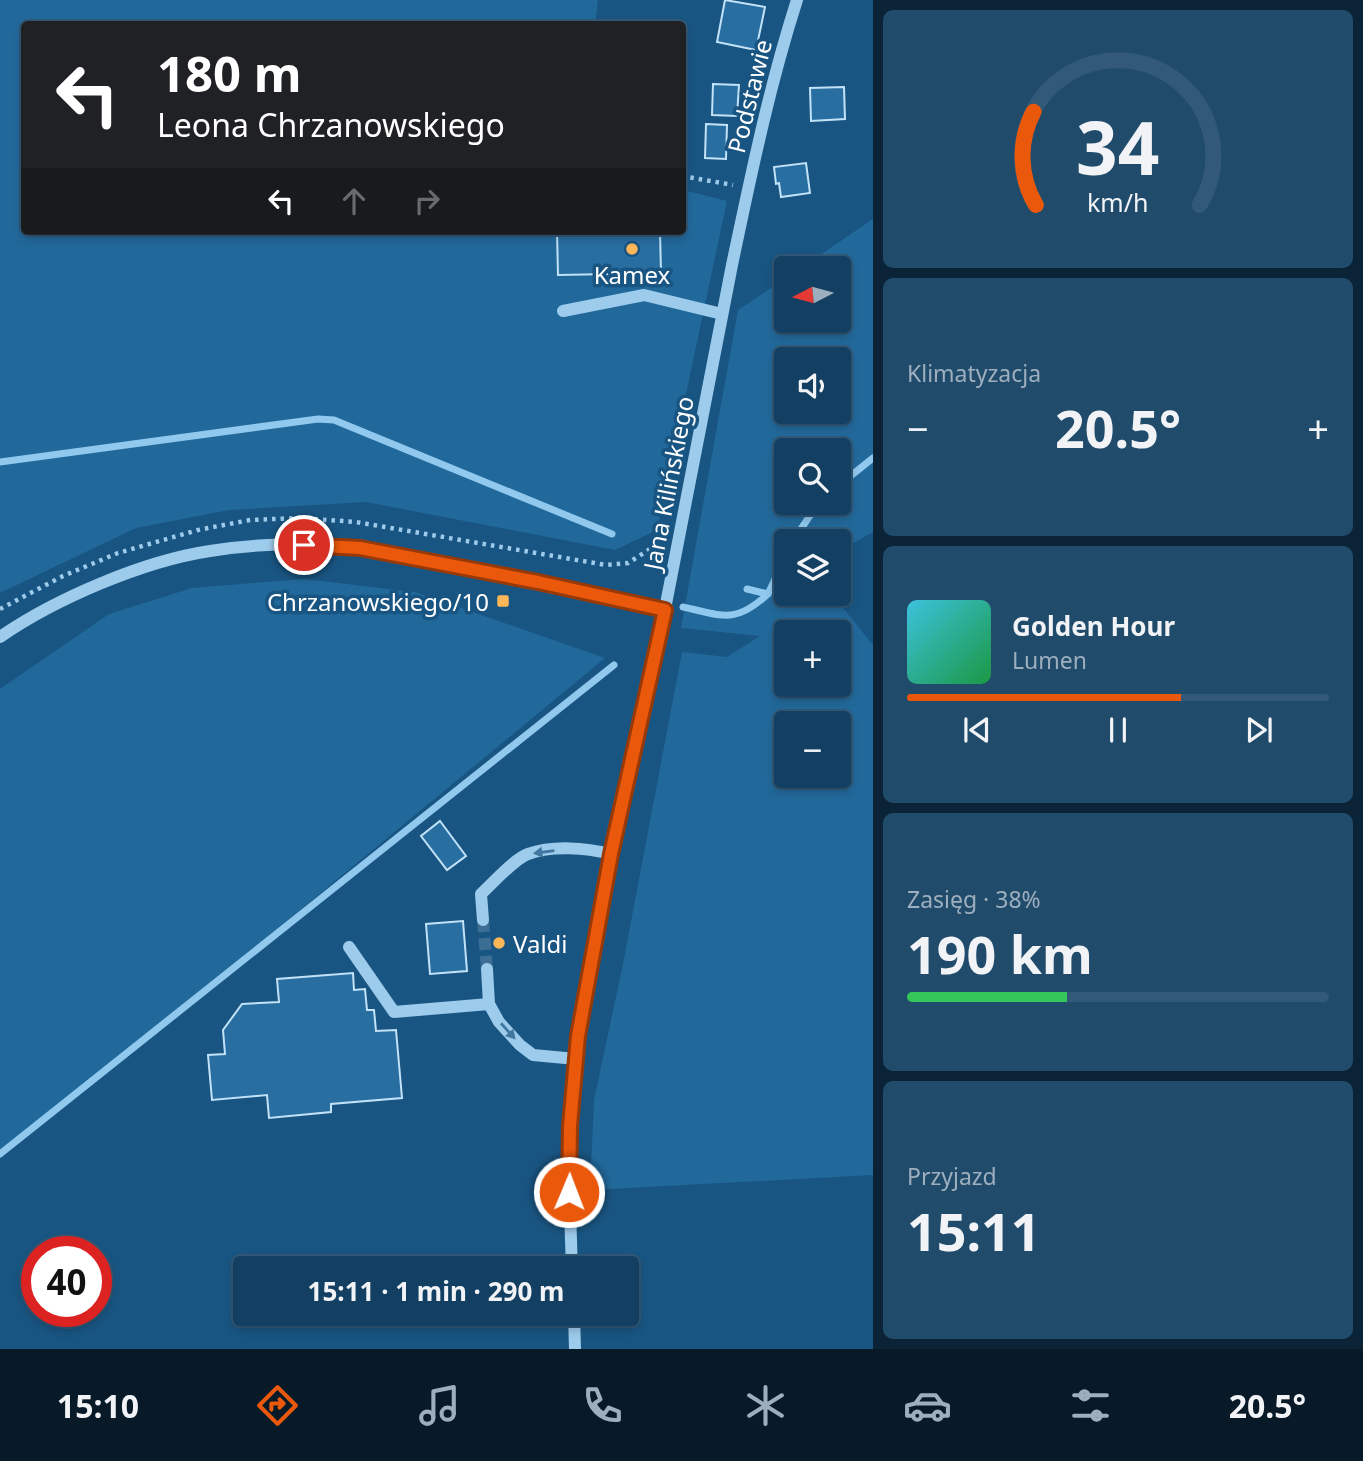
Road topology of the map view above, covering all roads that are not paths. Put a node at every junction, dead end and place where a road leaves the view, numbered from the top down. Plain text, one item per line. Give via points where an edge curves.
1 (797, 0) edge
2 (745, 203) joint
3 (563, 311) dead end
4 (722, 314) junction
5 (665, 610) junction
6 (0, 637) edge
7 (611, 854) junction
8 (483, 920) tunnel mouth
9 (349, 947) dead end
10 (487, 969) tunnel mouth
11 (489, 1004) junction
12 (576, 1059) junction
13 (572, 1256) edge
14 (574, 1326) edge
15 (575, 1349) edge

1 - 2 street, Podstawie via 776,66
2 - 4 street, Jana Kilińskiego
3 - 4 street via 644,295
4 - 5 street, Jana Kilińskiego
5 - 6 street via 360,548 251,547 208,551 102,583
5 - 7 street, Jana Kilińskiego
7 -> 8 street via 590,848 526,855 481,894
7 - 12 street, Jana Kilińskiego
9 - 11 street via 394,1012
10 - 11 street
11 -> 12 street via 499,1022 533,1055
12 - 13 street, Jana Kilińskiego via 570,1126
14 - 15 street

